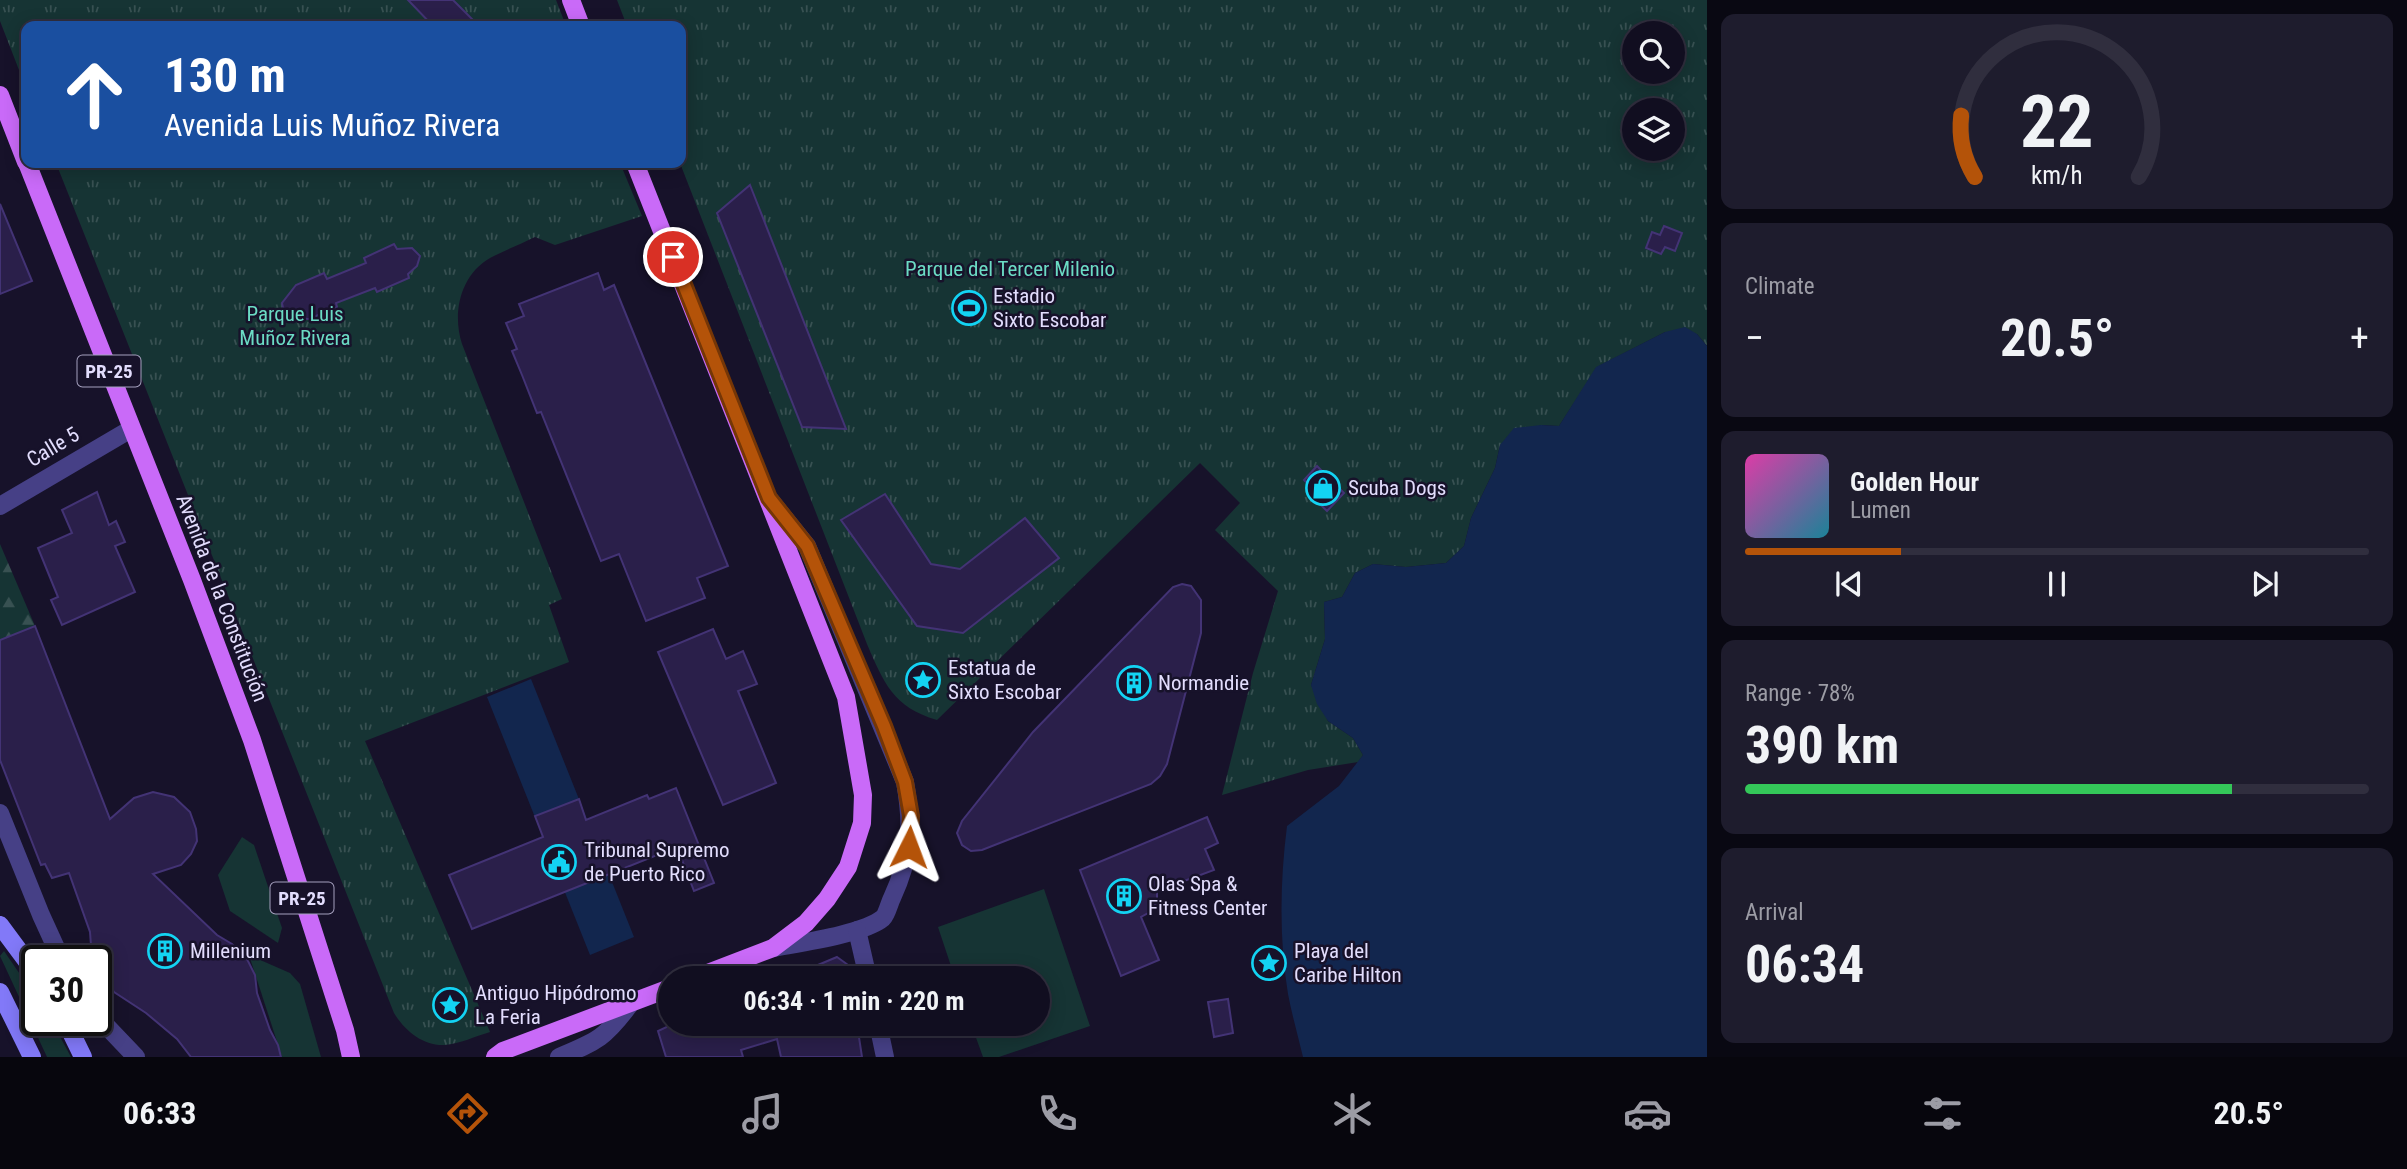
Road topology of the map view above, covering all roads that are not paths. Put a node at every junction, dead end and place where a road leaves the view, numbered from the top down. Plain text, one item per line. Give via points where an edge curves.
1 (571, 0) edge
2 (580, 21) edge
3 (0, 95) edge
4 (21, 147) edge
5 (29, 168) edge
6 (637, 168) edge
7 (131, 429) junction
8 (769, 498) junction
9 (0, 506) edge
10 (0, 813) edge
11 (0, 925) edge
12 (857, 930) junction
13 (55, 945) edge
14 (773, 948) junction
15 (21, 953) edge
16 (726, 966) edge
17 (866, 966) edge
18 (0, 992) edge
19 (658, 993) edge
20 (631, 1003) junction
21 (112, 1032) edge
22 (73, 1036) edge
23 (881, 1036) edge
24 (32, 1057) edge
25 (83, 1057) edge
26 (136, 1057) edge
27 (351, 1057) edge
28 (495, 1057) edge
29 (559, 1057) edge
30 (885, 1057) edge

1 - 2 main road
3 - 4 main road, Avenida de la Constitución / PR-25
5 - 7 main road, Avenida de la Constitución / PR-25
6 - 8 main road
7 - 9 street, Calle 5
7 - 27 main road, Avenida de la Constitución / PR-25 via 252,740
8 - 12 street via 807,546 905,782 911,816 900,882 883,917
8 - 14 main road via 846,697 863,795 862,822 848,867 806,923
10 - 13 street
11 - 15 main road
12 - 14 street
12 - 17 street
14 - 16 main road
18 - 24 main road
19 - 20 main road
20 - 28 main road
20 - 29 street via 597,1041
21 - 26 street
22 - 25 main road
23 - 30 street

